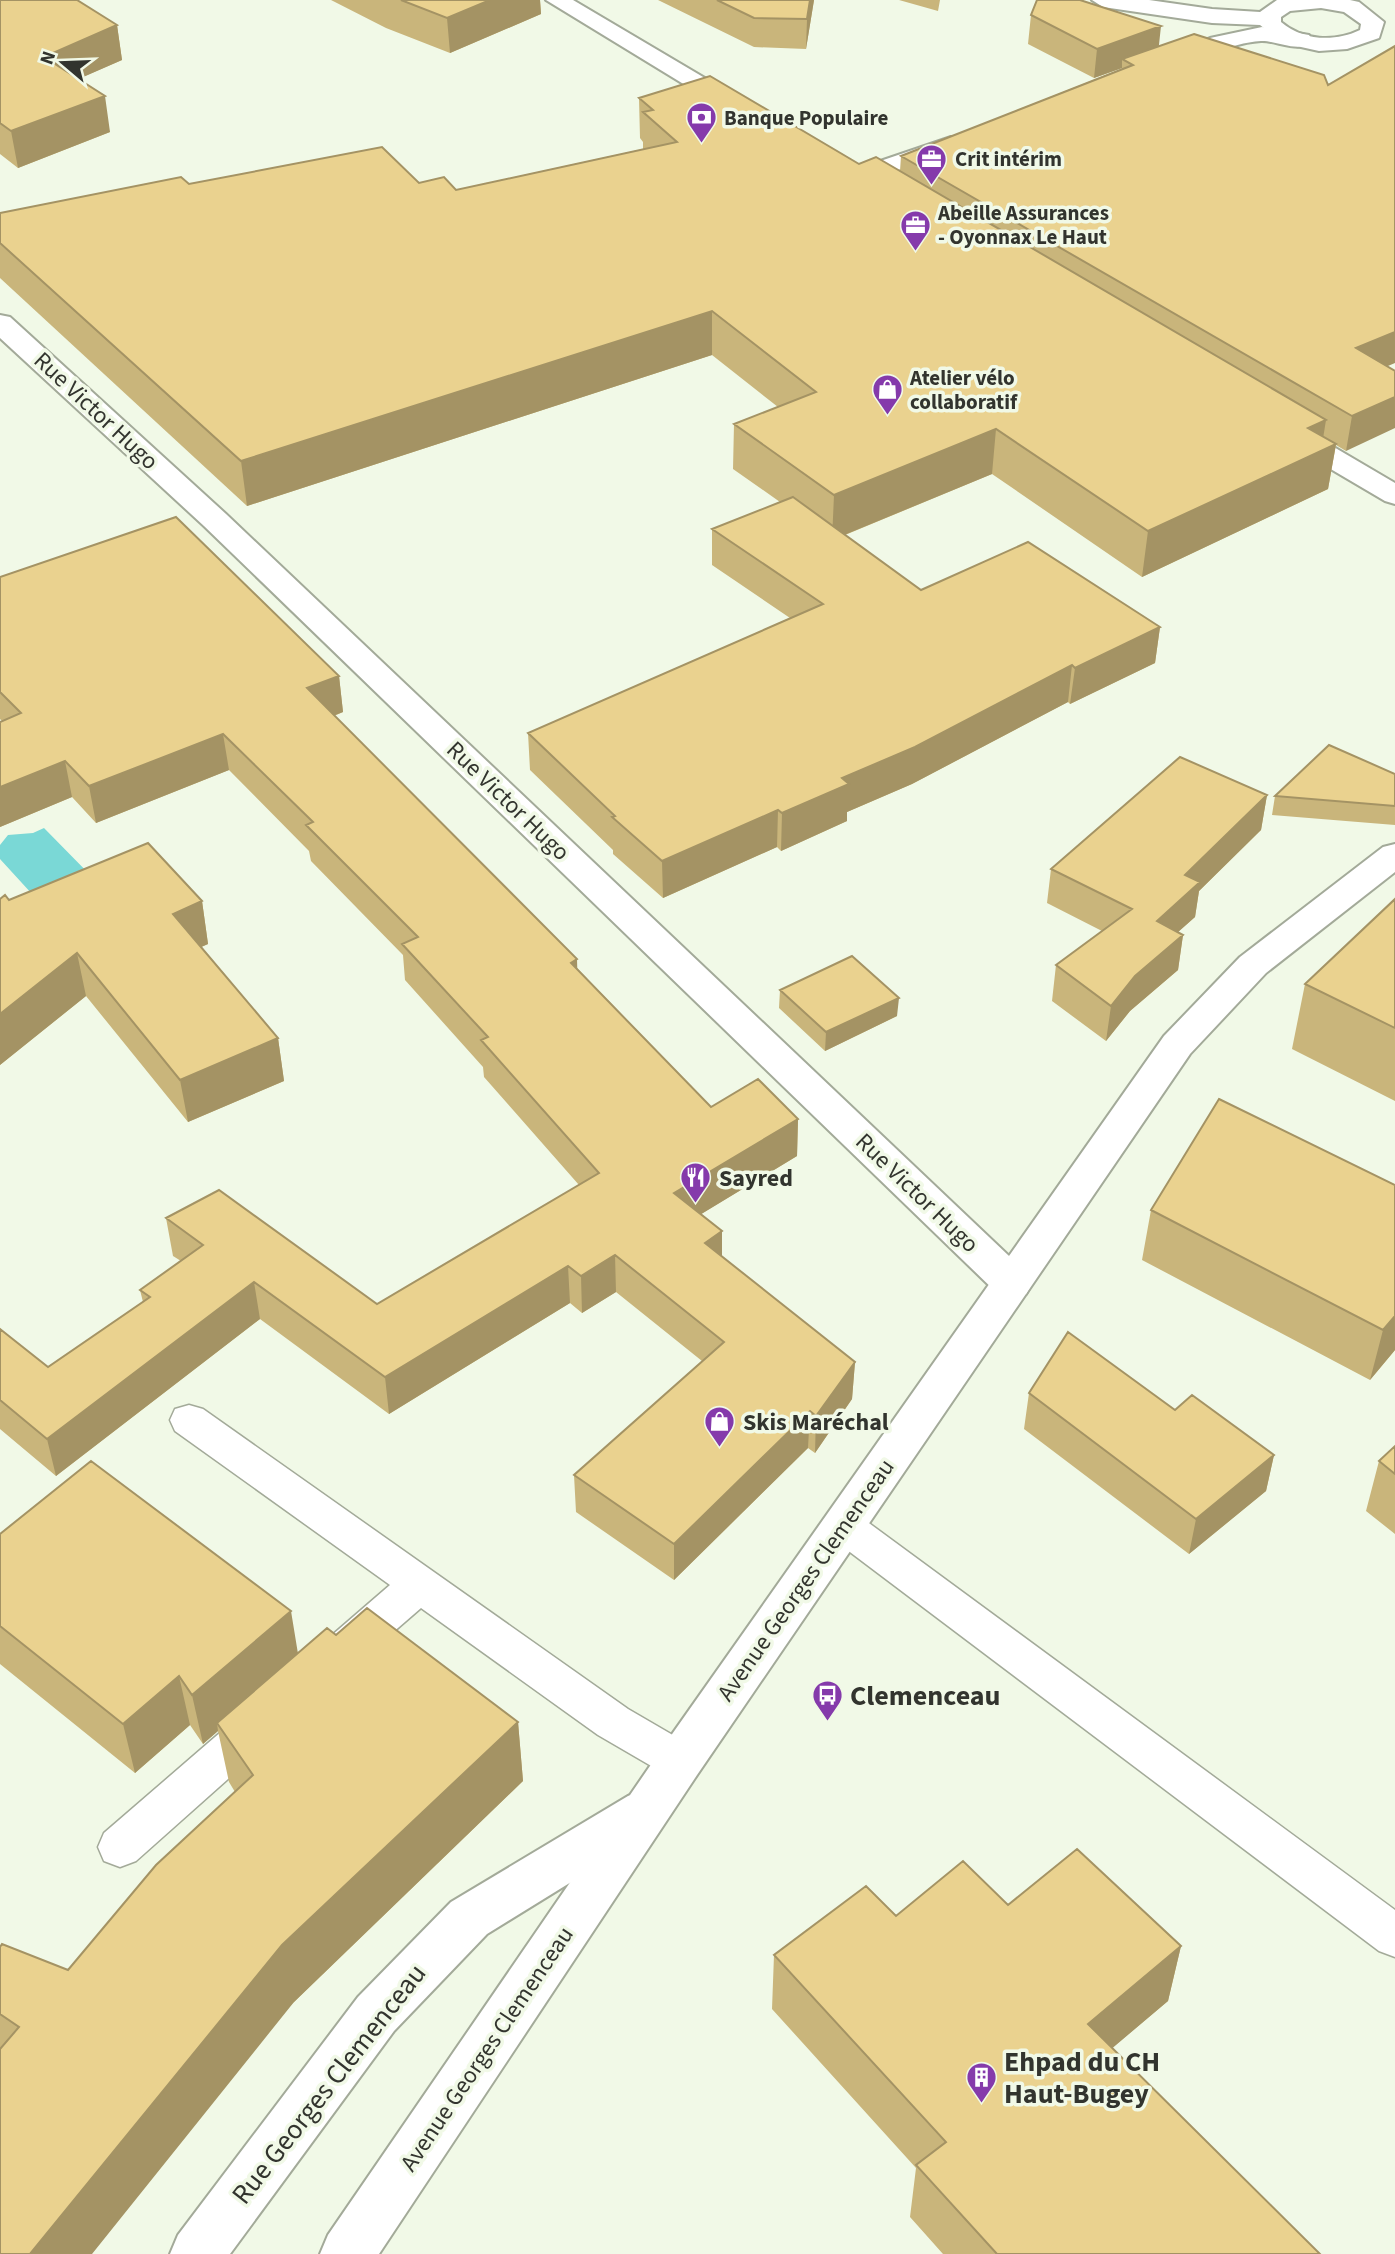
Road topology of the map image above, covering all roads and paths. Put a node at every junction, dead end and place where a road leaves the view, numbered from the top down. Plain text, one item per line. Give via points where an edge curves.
1 (557, 0) edge
2 (1103, 0) edge
3 (1345, 3) edge
4 (1216, 16) junction
5 (1369, 16) junction
6 (1268, 19) junction
7 (1395, 33) edge
8 (1233, 40) junction
9 (1301, 40) junction
10 (1371, 60) edge
11 (1153, 68) edge
12 (761, 120) edge
13 (972, 136) edge
14 (889, 195) edge
15 (0, 323) edge
16 (1265, 418) edge
17 (1395, 495) edge
18 (1395, 855) edge
19 (1012, 1283) junction
20 (189, 1420) dead end
21 (844, 1526) junction
22 (419, 1584) junction
23 (316, 1674) edge
24 (285, 1702) edge
25 (681, 1761) junction
26 (647, 1810) junction
27 (120, 1847) dead end
28 (1395, 1936) edge
29 (197, 2254) edge
30 (347, 2254) edge

1 - 12 main road
2 - 4 main road
3 - 5 main road
3 - 6 main road via 1294,2 1275,9
4 - 6 main road
4 - 8 main road via 1230,28
5 - 7 main road
5 - 9 main road via 1371,33 1354,41
6 - 9 main road via 1274,29
8 - 9 main road via 1262,34
8 - 11 main road
9 - 10 main road
13 - 14 main road via 847,171
15 - 19 main road, Rue Victor Hugo via 225,530
16 - 17 main road
18 - 19 main road, Avenue Georges Clemenceau via 1253,965 1177,1045
19 - 21 main road, Avenue Georges Clemenceau
20 - 22 lane
21 - 25 main road, Avenue Georges Clemenceau
21 - 28 lane
22 - 23 lane
22 - 25 lane via 613,1722
24 - 27 lane
25 - 26 main road, Avenue Georges Clemenceau
26 - 29 main road, Rue Georges Clemenceau via 469,1917 376,2014
26 - 30 main road, Avenue Georges Clemenceau

